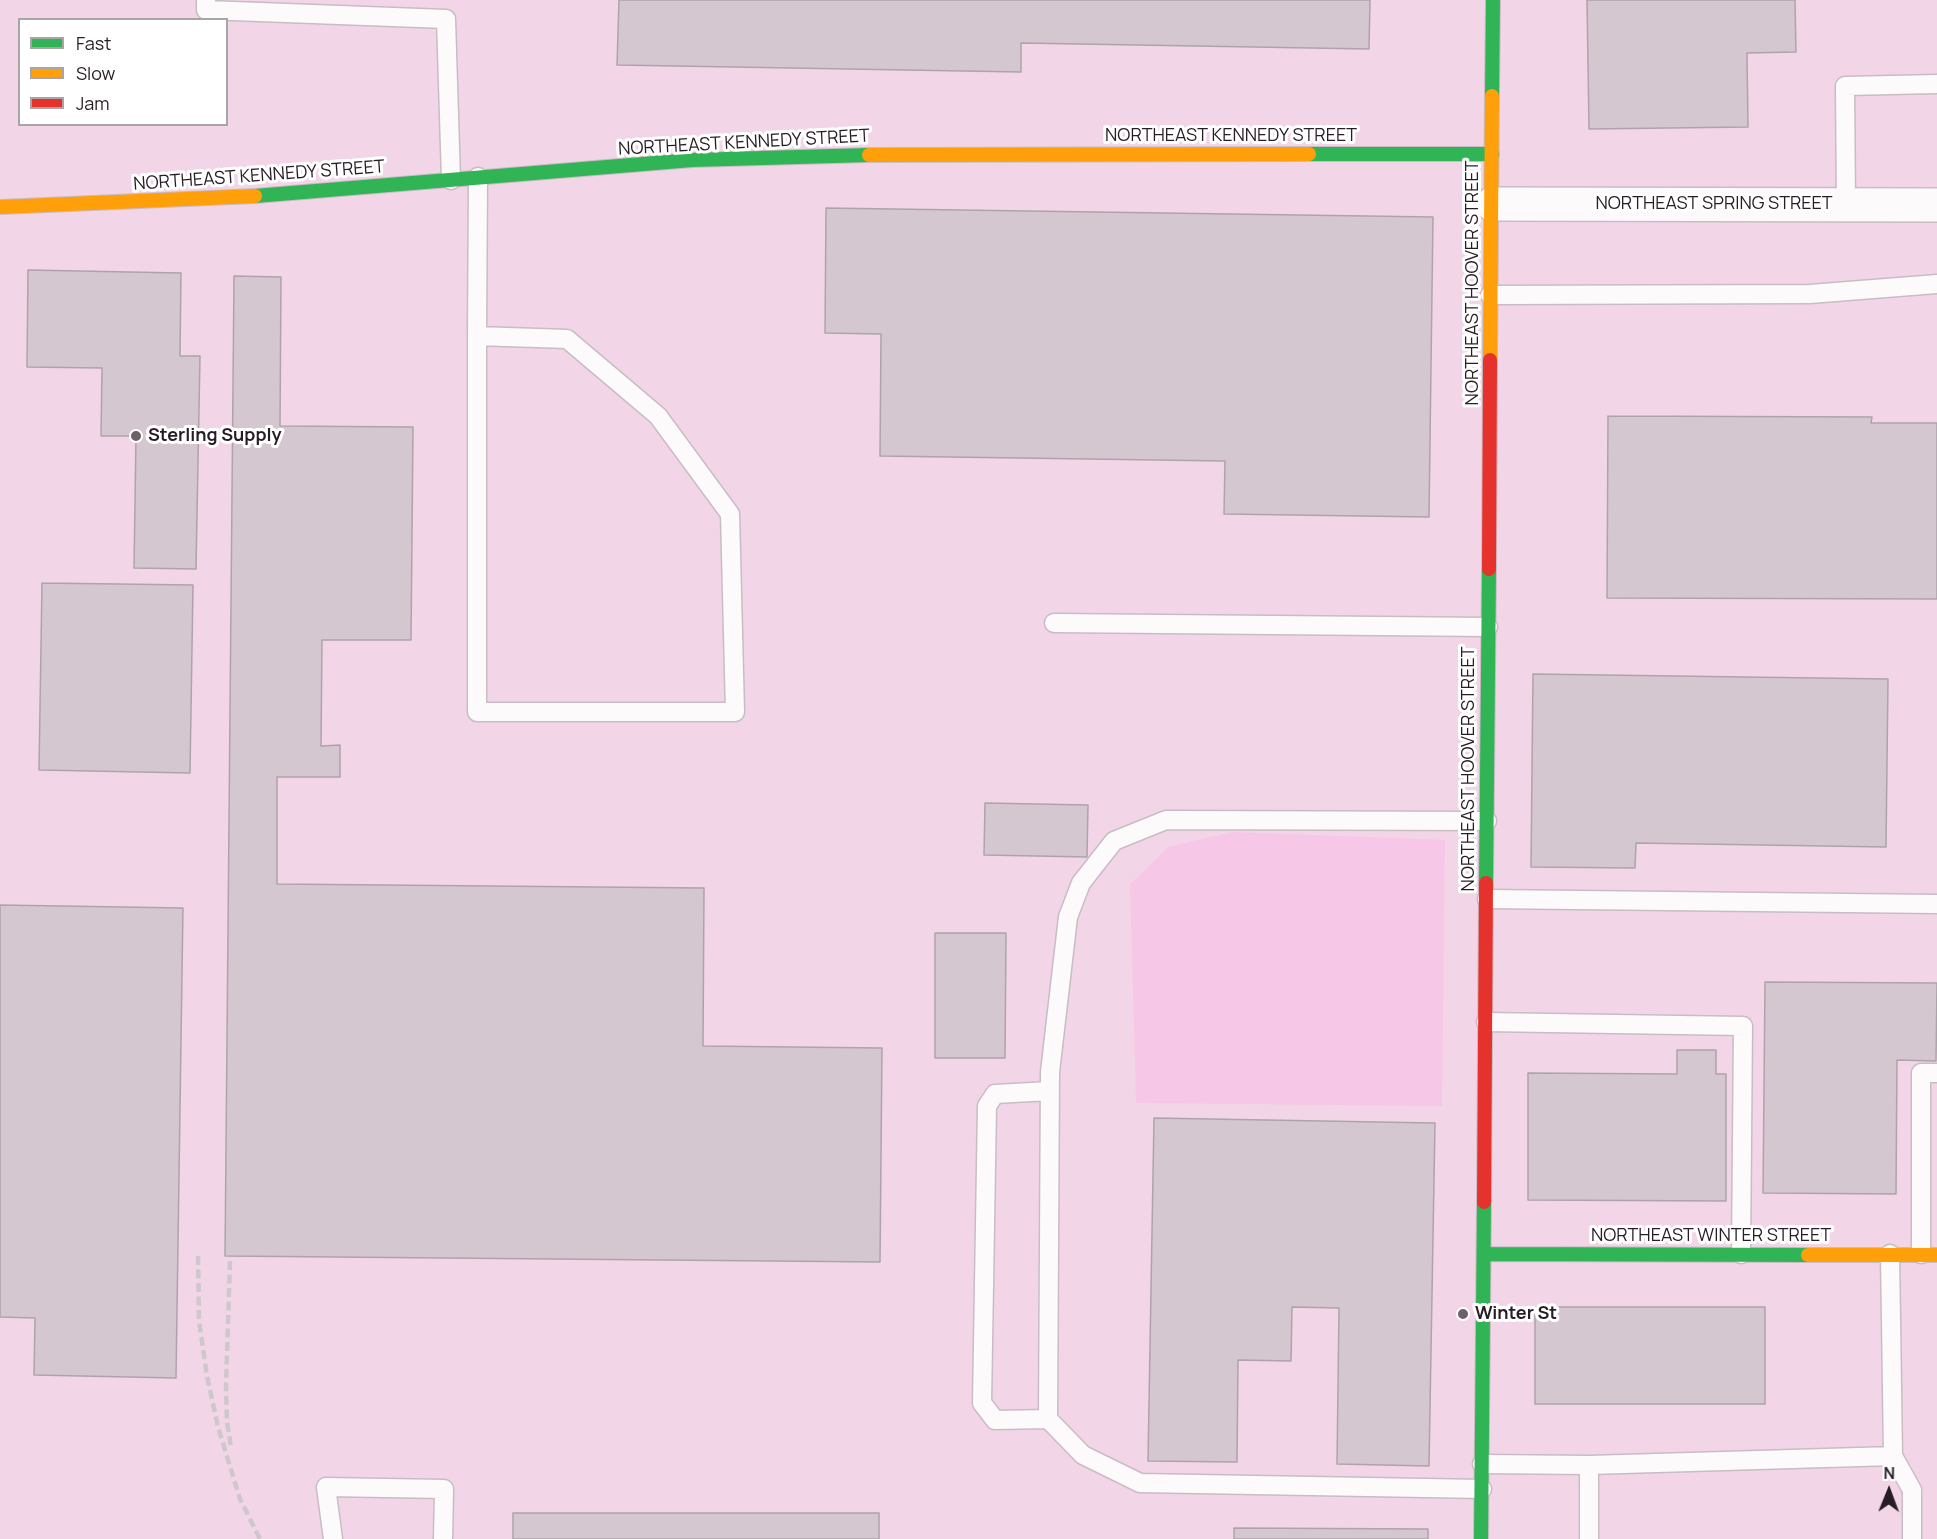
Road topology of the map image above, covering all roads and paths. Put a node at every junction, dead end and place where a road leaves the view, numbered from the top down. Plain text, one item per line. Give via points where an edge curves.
1 (206, 0) edge
2 (1493, 0) edge
3 (1937, 84) edge
4 (1492, 154) junction
5 (478, 177) junction
6 (451, 180) junction
7 (1491, 204) junction
8 (1846, 205) junction
9 (1937, 205) edge
10 (0, 207) edge
11 (1937, 284) edge
12 (1490, 296) junction
13 (477, 336) junction
14 (1054, 623) dead end
15 (1488, 627) junction
16 (1487, 821) junction
17 (1487, 899) junction
18 (1937, 904) edge
19 (1486, 1022) junction
20 (1937, 1073) edge
21 (1050, 1091) junction
22 (1485, 1254) junction
23 (1741, 1254) junction
24 (1890, 1254) junction
25 (1929, 1255) edge
26 (1048, 1419) junction
27 (1893, 1456) junction
28 (1482, 1464) junction
29 (1589, 1464) junction
30 (1482, 1489) junction
31 (333, 1539) edge
32 (443, 1539) edge
33 (1482, 1539) edge
34 (1589, 1539) edge
35 (1912, 1539) edge

1 - 6 lane via 206,10 446,19
2 - 4 street, NORTHEAST HOOVER STREET
3 - 8 lane via 1845,86
4 - 5 street, NORTHEAST KENNEDY STREET via 846,154 692,160
4 - 7 street, NORTHEAST HOOVER STREET
5 - 6 street, NORTHEAST KENNEDY STREET
5 - 13 lane
6 - 10 street, NORTHEAST KENNEDY STREET via 289,194
7 - 8 street, NORTHEAST SPRING STREET
7 - 12 street, NORTHEAST HOOVER STREET
8 - 9 street, NORTHEAST SPRING STREET
11 - 12 lane via 1810,294
12 - 15 street, NORTHEAST HOOVER STREET
13 - 13 lane via 477,712 735,712 730,514 658,416 567,339
14 - 15 lane
15 - 16 street, NORTHEAST HOOVER STREET
16 - 17 street, NORTHEAST HOOVER STREET
16 - 21 lane via 1166,820 1114,841 1081,883 1068,917
17 - 18 lane
17 - 19 street, NORTHEAST HOOVER STREET
19 - 22 street, NORTHEAST HOOVER STREET
19 - 23 lane via 1743,1026
20 - 25 lane via 1921,1073
21 - 26 lane
21 - 26 lane via 995,1094 987,1106 982,1403 994,1420
22 - 23 street, NORTHEAST WINTER STREET
22 - 28 street, NORTHEAST HOOVER STREET
23 - 24 street, NORTHEAST WINTER STREET
24 - 25 street, NORTHEAST WINTER STREET
24 - 27 lane
26 - 30 lane via 1083,1455 1140,1483
27 - 29 lane
27 - 35 lane via 1912,1490
28 - 29 lane
28 - 30 street, NORTHEAST HOOVER STREET
29 - 34 lane
30 - 33 street, NORTHEAST HOOVER STREET
31 - 32 lane via 326,1487 444,1489

